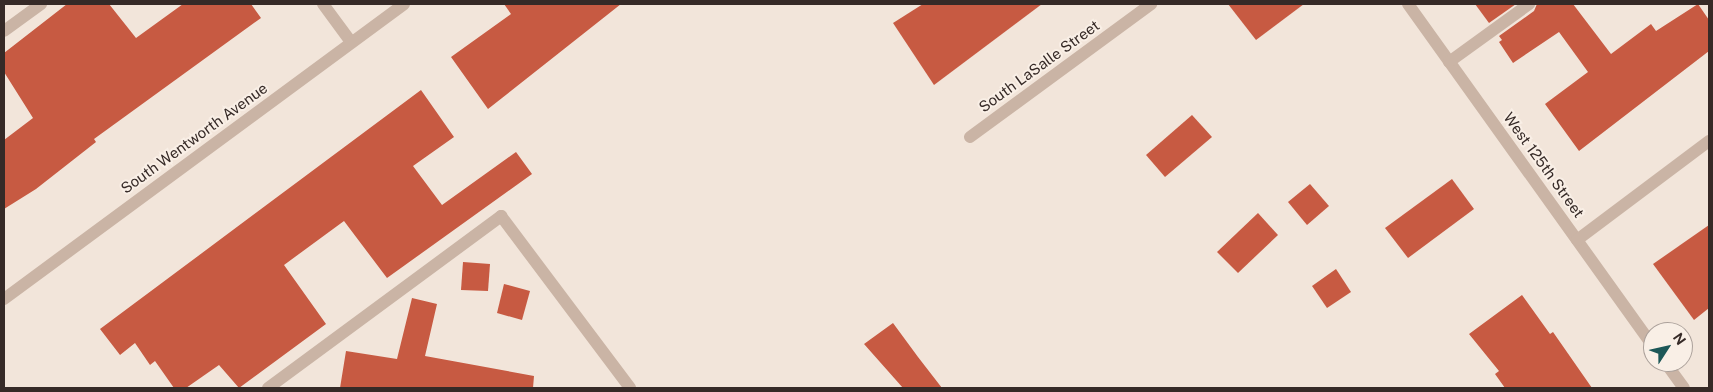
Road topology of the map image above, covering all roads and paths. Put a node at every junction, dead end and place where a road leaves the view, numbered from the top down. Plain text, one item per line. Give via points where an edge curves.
1 (41, 4) edge
2 (324, 4) edge
3 (404, 4) edge
4 (1151, 4) edge
5 (1408, 4) edge
6 (1528, 4) edge
7 (4, 31) edge
8 (351, 42) junction
9 (1449, 62) junction
10 (970, 137) dead end
11 (1709, 141) edge
12 (1577, 240) junction
13 (4, 299) edge
14 (1643, 332) edge
15 (1672, 372) edge
16 (268, 388) edge
17 (630, 388) edge
18 (1684, 388) edge

1 - 7 street
2 - 8 street
3 - 8 street, South Wentworth Avenue
4 - 10 street, South LaSalle Street
5 - 9 street, West 125th Street
6 - 9 street
8 - 13 street, South Wentworth Avenue
9 - 12 street, West 125th Street
11 - 12 street
12 - 14 street, West 125th Street
15 - 18 street
16 - 17 street via 501,216

